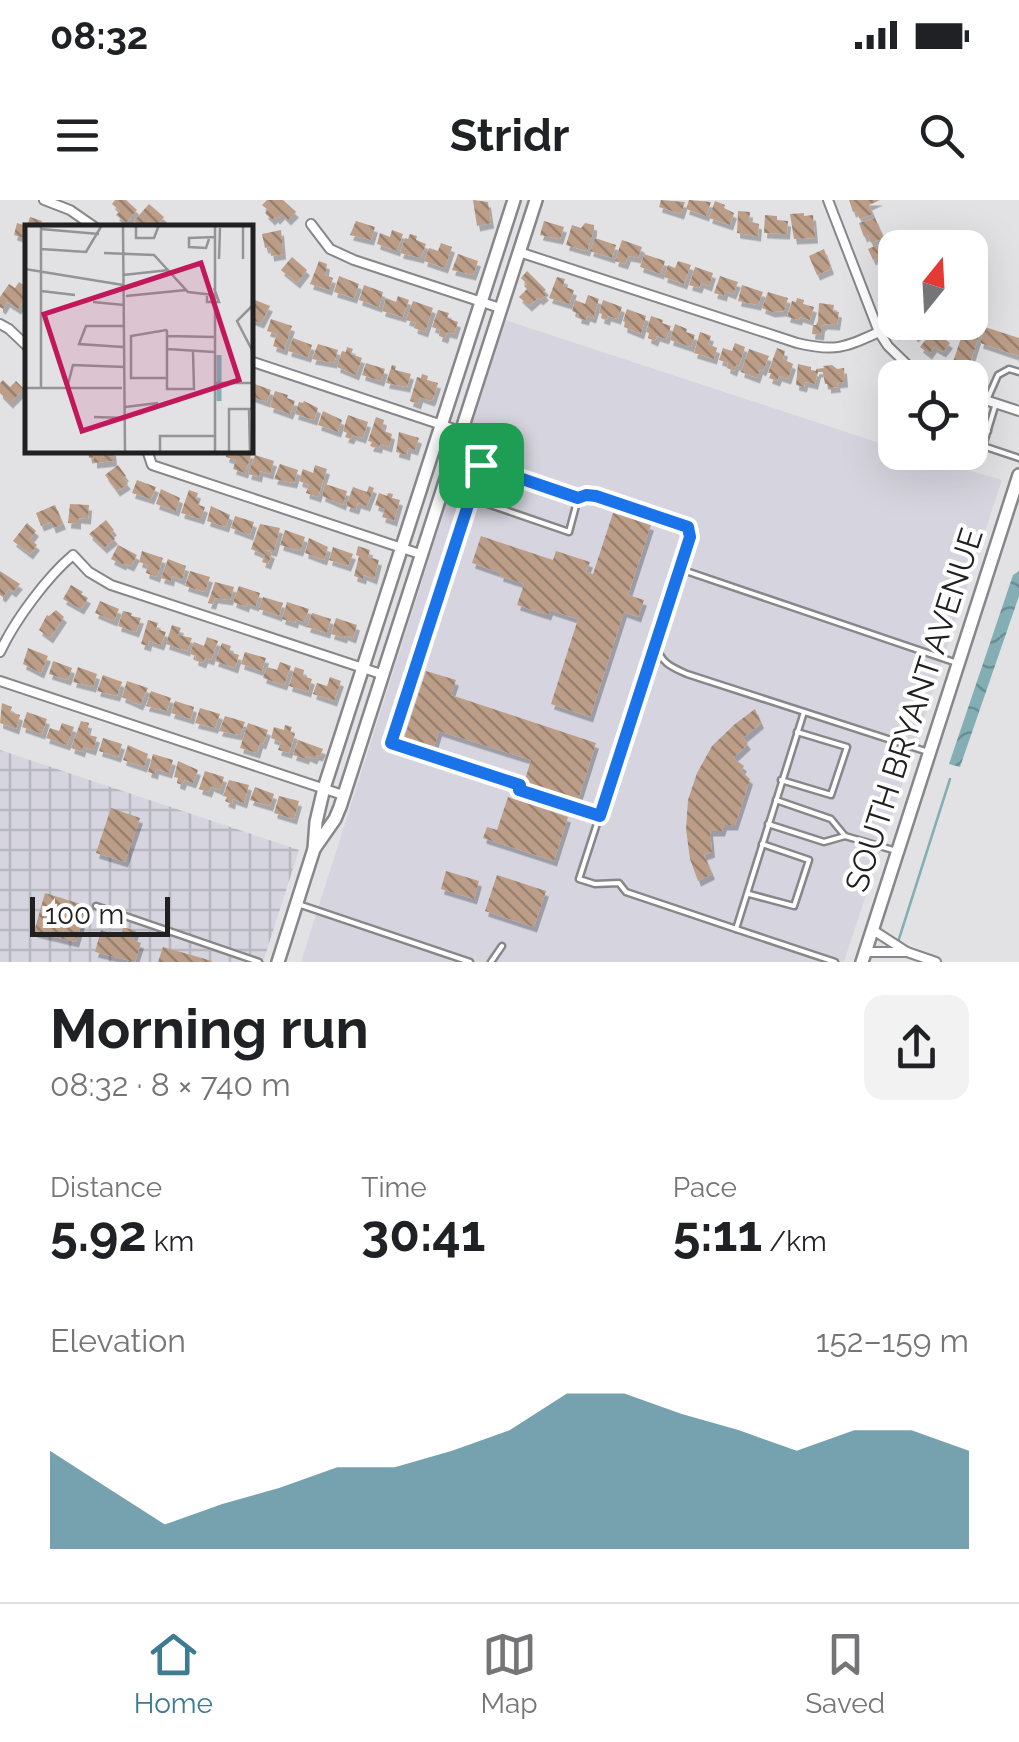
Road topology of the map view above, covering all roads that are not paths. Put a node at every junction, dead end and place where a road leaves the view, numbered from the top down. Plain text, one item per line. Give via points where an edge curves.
1 (44, 200) edge
2 (514, 200) edge
3 (536, 200) edge
4 (828, 200) edge
5 (311, 224) dead end
6 (92, 225) edge
7 (520, 252) junction
8 (481, 302) junction
9 (500, 308) junction
10 (0, 324) edge
11 (878, 329) edge
12 (878, 332) edge
13 (885, 340) edge
14 (25, 344) edge
15 (901, 360) edge
16 (252, 362) edge
17 (1019, 372) edge
18 (988, 401) edge
19 (992, 402) junction
20 (1019, 411) edge
21 (441, 424) junction
22 (460, 431) junction
23 (988, 431) edge
24 (988, 448) edge
25 (147, 452) edge
26 (1019, 458) edge
27 (1019, 474) edge
28 (470, 498) junction
29 (578, 498) junction
30 (402, 547) junction
31 (420, 554) junction
32 (680, 570) junction
33 (656, 645) junction
34 (0, 652) edge
35 (958, 664) junction
36 (363, 668) junction
37 (381, 674) junction
38 (0, 680) edge
39 (804, 712) junction
40 (797, 732) junction
41 (929, 753) junction
42 (781, 780) junction
43 (324, 788) junction
44 (343, 795) junction
45 (775, 800) junction
46 (600, 816) junction
47 (768, 824) junction
48 (845, 836) junction
49 (762, 844) junction
50 (314, 849) junction
51 (898, 852) junction
52 (747, 893) junction
53 (296, 903) junction
54 (96, 906) dead end
55 (736, 930) junction
56 (872, 930) junction
57 (502, 946) dead end
58 (906, 952) junction
59 (864, 957) edge
60 (259, 962) edge
61 (278, 962) edge
62 (470, 962) edge
63 (491, 962) edge
64 (835, 962) edge
65 (936, 962) edge

1 - 6 street
2 - 8 street
3 - 7 street
4 - 11 street
5 - 8 street via 330,249
7 - 9 street
7 - 12 street via 823,349
8 - 9 street
8 - 21 street
9 - 22 street
10 - 14 street
13 - 15 street
16 - 21 street
17 - 19 lane via 998,375
18 - 19 street
19 - 20 street
19 - 23 lane
21 - 22 street
21 - 30 street
22 - 31 street
24 - 26 lane
25 - 30 street via 152,465
27 - 35 street, SOUTH BRYANT AVENUE
28 - 29 lane via 481,465
28 - 29 lane via 568,532
28 - 46 lane via 391,743
29 - 32 lane via 596,496 688,527
30 - 31 street
30 - 36 street
31 - 37 street
32 - 33 lane
32 - 35 lane
33 - 39 lane via 668,666
33 - 46 lane
34 - 36 street via 73,555 111,584
35 - 41 street, SOUTH BRYANT AVENUE
36 - 37 street
36 - 43 street
37 - 44 street
38 - 43 street
39 - 40 lane
39 - 41 lane
40 - 42 lane
40 - 42 lane via 846,747 831,795
41 - 51 street, SOUTH BRYANT AVENUE
42 - 45 lane
43 - 44 street
43 - 50 street
44 - 50 street
45 - 47 lane
45 - 48 lane via 831,819
46 - 55 lane via 579,879 619,883 626,892
47 - 48 lane via 824,842
47 - 49 lane
48 - 51 lane
49 - 52 lane
49 - 52 lane via 809,860 794,906
50 - 53 street
51 - 56 street, SOUTH BRYANT AVENUE
52 - 55 lane
53 - 61 street
53 - 62 lane
54 - 60 lane
55 - 64 lane
56 - 58 street
56 - 59 street, SOUTH BRYANT AVENUE
57 - 63 lane
58 - 59 street
58 - 65 street

